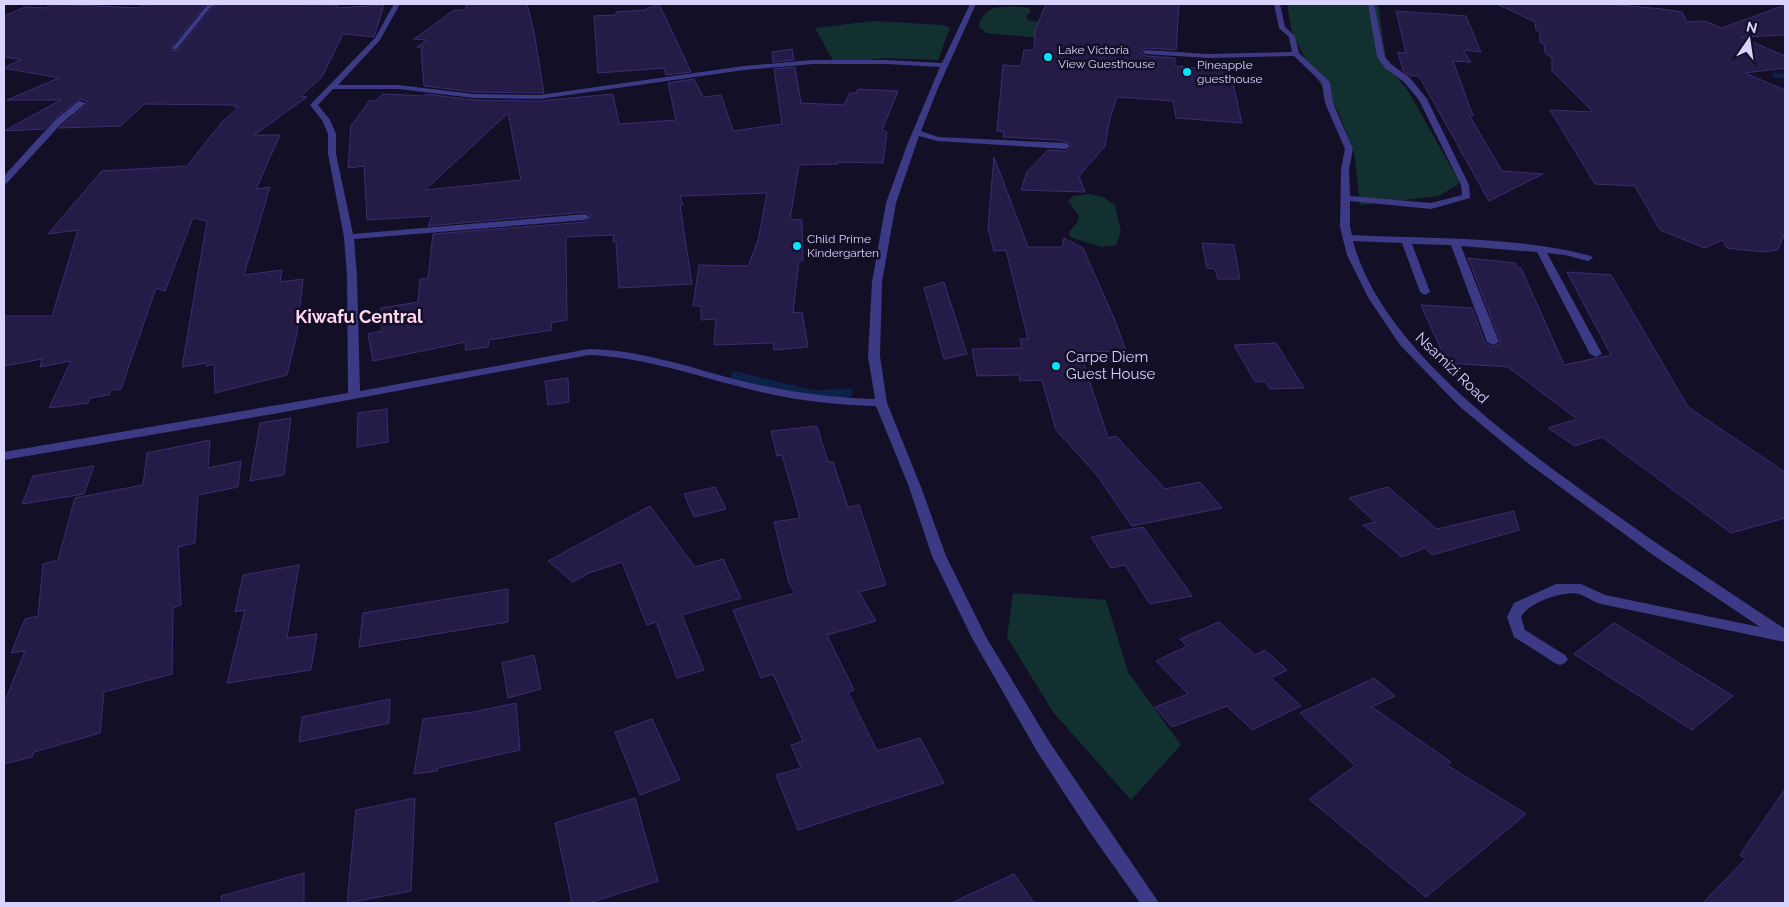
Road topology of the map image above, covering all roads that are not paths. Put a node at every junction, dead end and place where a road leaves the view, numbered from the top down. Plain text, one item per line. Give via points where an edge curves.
1 (214, 4) edge
2 (398, 4) edge
3 (973, 4) edge
4 (1277, 4) edge
5 (1371, 4) edge
6 (175, 48) dead end
7 (1146, 52) dead end
8 (1296, 54) junction
9 (944, 65) junction
10 (333, 87) junction
11 (82, 103) dead end
12 (917, 133) junction
13 (1066, 146) dead end
14 (4, 181) edge
15 (1345, 198) junction
16 (585, 217) dead end
17 (349, 237) junction
18 (1348, 238) junction
19 (1406, 241) junction
20 (1455, 243) junction
21 (1540, 249) junction
22 (1588, 258) dead end
23 (1425, 292) dead end
24 (1493, 342) dead end
25 (1596, 354) dead end
26 (354, 395) junction
27 (881, 404) junction
28 (4, 456) edge
29 (1785, 637) edge
30 (1560, 659) dead end
31 (1150, 903) edge

1 - 6 street
2 - 10 street via 378,39
3 - 9 street
4 - 8 street, Nsamizi Road via 1282,28 1292,36
5 - 15 street via 1381,57 1408,80 1423,99 1465,185 1467,196 1431,206
7 - 8 street via 1208,56
8 - 15 street, Nsamizi Road via 1326,82 1329,103 1349,149
9 - 10 street via 812,62 744,68 540,97 474,96 398,86
9 - 12 street
10 - 17 street via 314,105 332,134 332,154
11 - 14 street via 58,122
12 - 13 street via 936,139
12 - 27 street via 891,203 878,282 874,356
15 - 18 street, Nsamizi Road
16 - 17 street
17 - 26 street
18 - 19 street
18 - 29 street, Nsamizi Road via 1352,256 1374,299 1404,343 1464,404 1533,461 1658,552
19 - 20 street
19 - 23 street
20 - 21 street
20 - 24 street
21 - 22 street
21 - 25 street
26 - 27 street via 579,354 611,352 805,397
26 - 28 street
27 - 31 street via 939,556 979,638 1044,748
29 - 30 street via 1602,599 1581,590 1556,589 1519,606 1514,617 1519,633

